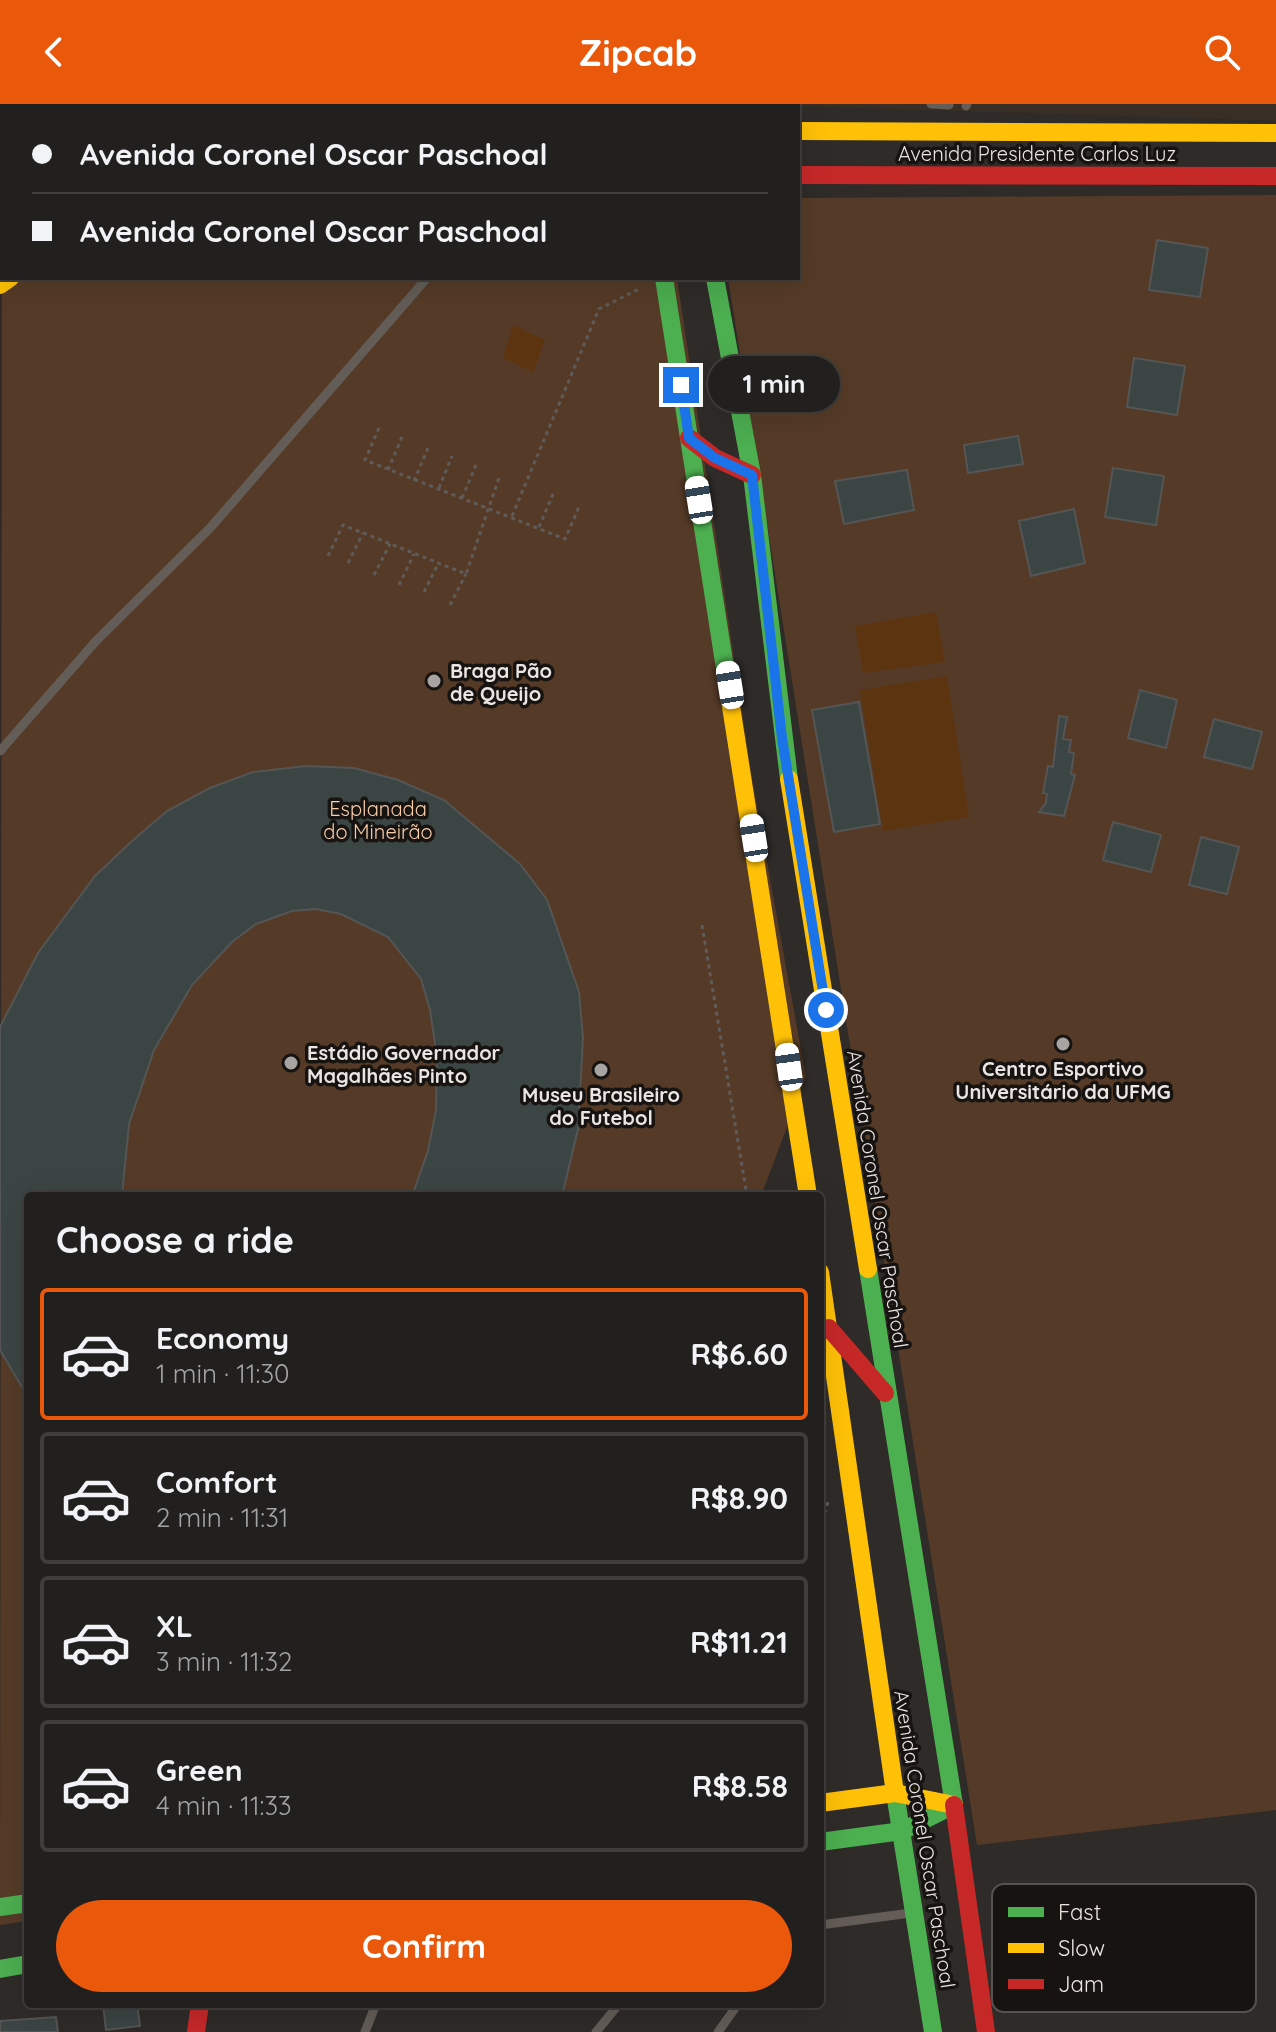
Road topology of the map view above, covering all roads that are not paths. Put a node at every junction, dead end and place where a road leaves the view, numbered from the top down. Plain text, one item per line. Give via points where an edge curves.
1 (931, 104) edge
2 (949, 105) edge
3 (800, 131) edge
4 (1276, 133) edge
5 (800, 175) edge
6 (1276, 176) edge
7 (425, 280) edge
8 (664, 280) edge
9 (715, 280) edge
10 (689, 438) junction
11 (752, 475) junction
12 (782, 738) junction
13 (0, 751) edge
14 (756, 767) junction
15 (808, 1192) edge
16 (824, 1300) edge
17 (828, 1327) junction
18 (886, 1394) junction
19 (895, 1793) junction
20 (824, 1802) edge
21 (954, 1805) junction
22 (902, 1831) junction
23 (824, 1841) edge
24 (24, 1904) edge
25 (0, 1907) edge
26 (914, 1913) junction
27 (824, 1924) edge
28 (24, 1965) edge
29 (0, 1969) edge
30 (199, 2008) edge
31 (374, 2008) edge
32 (616, 2008) edge
33 (735, 2008) edge
34 (196, 2032) edge
35 (365, 2032) edge
36 (596, 2032) edge
37 (718, 2032) edge
38 (933, 2032) edge
39 (986, 2032) edge

1 - 2 lane
3 - 4 main road, Avenida Presidente Carlos Luz
5 - 6 main road, Avenida Presidente Carlos Luz
7 - 13 lane via 211,527 96,641
8 - 10 main road
9 - 11 main road, Avenida Coronel Oscar Paschoal
10 - 11 main road via 715,458
10 - 14 main road
11 - 12 main road, Avenida Coronel Oscar Paschoal
12 - 14 main road
12 - 18 main road, Avenida Coronel Oscar Paschoal
14 - 15 main road
16 - 17 main road, Avenida Coronel Oscar Paschoal
17 - 18 main road
17 - 19 main road, Avenida Coronel Oscar Paschoal
18 - 21 main road, Avenida Coronel Oscar Paschoal
19 - 20 main road
19 - 21 main road
19 - 22 main road, Avenida Coronel Oscar Paschoal
21 - 22 main road
21 - 39 main road, Avenida Coronel Oscar Paschoal
22 - 23 main road
22 - 26 main road, Avenida Coronel Oscar Paschoal
24 - 25 main road
26 - 27 lane
26 - 38 main road, Avenida Coronel Oscar Paschoal
28 - 29 main road
30 - 34 main road
31 - 35 lane
32 - 36 lane
33 - 37 lane

